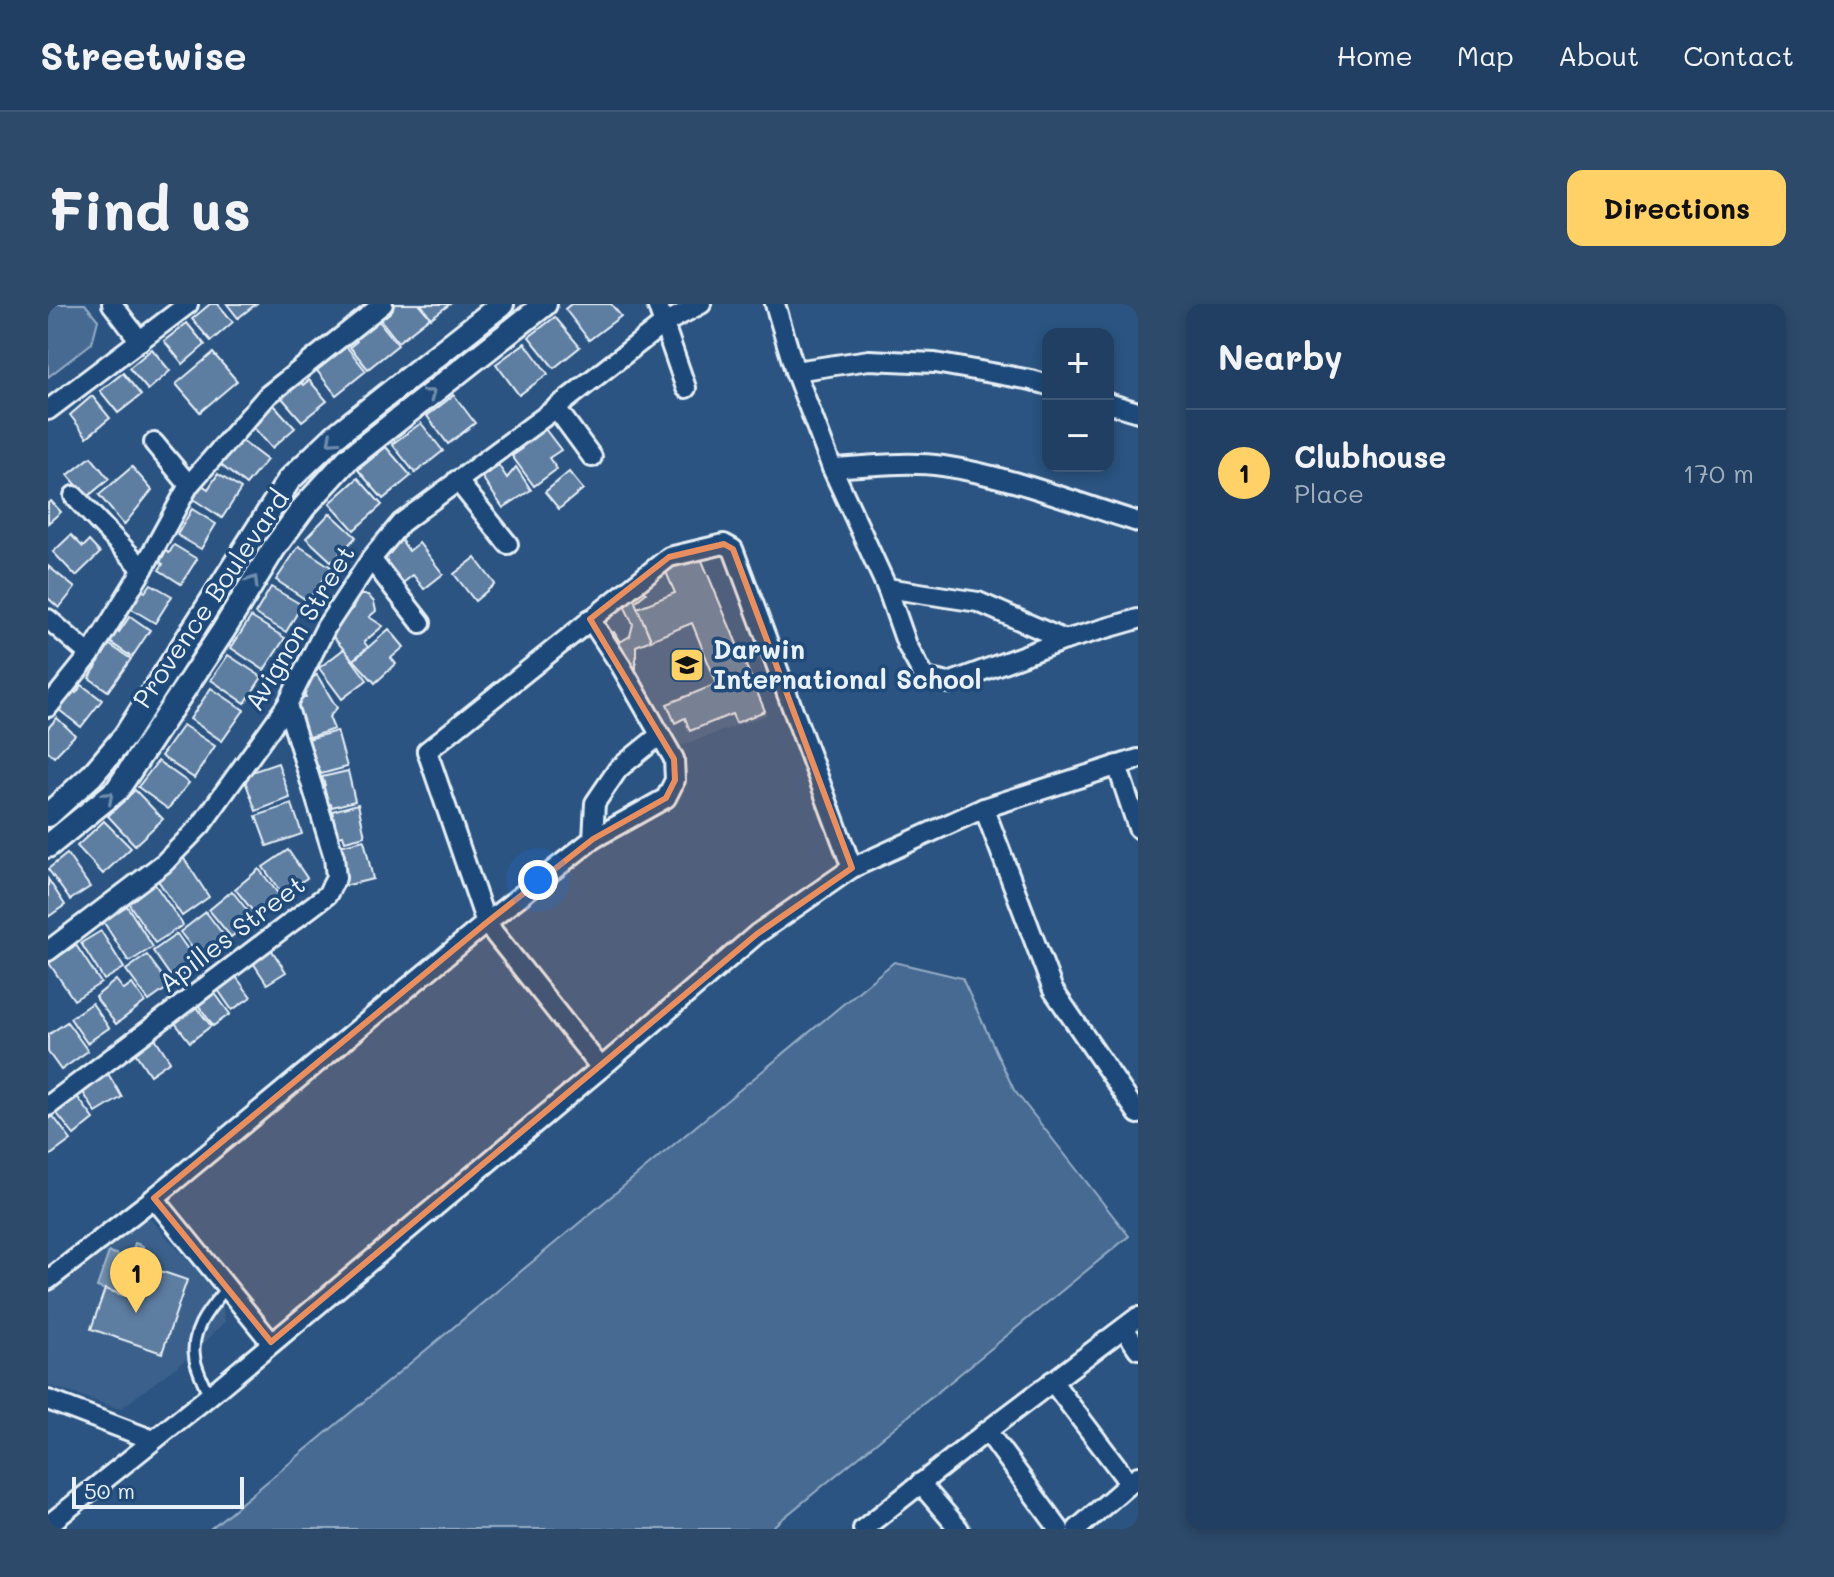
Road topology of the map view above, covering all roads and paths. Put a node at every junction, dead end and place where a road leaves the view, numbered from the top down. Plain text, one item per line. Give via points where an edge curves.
1 (112, 304) edge
2 (188, 304) edge
3 (383, 304) edge
4 (502, 304) edge
5 (545, 304) edge
6 (657, 304) edge
7 (701, 304) edge
8 (775, 304) edge
9 (663, 324) junction
10 (140, 341) junction
11 (795, 371) junction
12 (1042, 383) edge
13 (686, 388) dead end
14 (1114, 405) edge
15 (556, 408) junction
16 (48, 410) edge
17 (1138, 412) edge
18 (154, 443) dead end
19 (592, 457) dead end
20 (832, 468) junction
21 (457, 480) junction
22 (189, 485) junction
23 (74, 496) dead end
24 (1138, 522) edge
25 (508, 544) dead end
26 (371, 559) junction
27 (143, 569) junction
28 (887, 588) junction
29 (48, 619) edge
30 (590, 619) junction
31 (1138, 619) edge
32 (421, 623) dead end
33 (1065, 640) junction
34 (90, 655) junction
35 (287, 705) junction
36 (48, 707) edge
37 (660, 735) junction
38 (1138, 759) edge
39 (1117, 765) junction
40 (984, 808) junction
41 (48, 815) edge
42 (1138, 828) edge
43 (593, 839) junction
44 (48, 846) edge
45 (852, 868) junction
46 (486, 923) junction
47 (48, 951) edge
48 (601, 1068) junction
49 (48, 1106) edge
50 (1138, 1114) edge
51 (154, 1198) junction
52 (48, 1280) edge
53 (227, 1287) junction
54 (1131, 1323) edge
55 (271, 1342) junction
56 (1138, 1349) edge
57 (1052, 1381) junction
58 (209, 1396) junction
59 (48, 1400) edge
60 (987, 1431) junction
61 (153, 1440) junction
62 (1134, 1480) edge
63 (920, 1483) junction
64 (48, 1525) edge
65 (863, 1529) edge
66 (959, 1529) edge
67 (1059, 1529) edge
68 (1077, 1529) edge

1 - 10 street
2 - 10 street
3 - 22 street via 268,395
4 -> 41 street, Provence Boulevard via 335,436 289,480 125,736
44 -> 5 street, Provence Boulevard via 117,790 274,548 347,460
6 - 9 street
7 - 9 street, Avignon Street
8 - 11 street
9 - 13 street
9 - 15 street, Avignon Street
10 - 16 street
11 - 12 street via 869,360 935,363
11 - 20 street
14 - 17 street
15 - 19 street
15 - 21 street, Avignon Street
18 - 22 street
20 - 24 street via 942,466 1006,480
20 - 28 street
21 - 25 street
21 - 26 street, Avignon Street via 401,523
22 - 27 street
23 - 27 street
26 - 32 street
26 - 35 street, Avignon Street via 326,627
27 - 34 street
28 - 33 street via 978,602
28 - 33 street via 925,678 949,683
29 - 34 street
30 - 37 street
30 - 45 street via 669,557 724,544 733,549
30 - 46 street via 427,751
31 - 33 street
34 - 36 street
35 - 47 street, Avignon Street via 201,825 164,863
35 - 49 street, Apilles Street via 334,857 336,878 327,895
37 - 43 street via 618,769 595,803
37 - 43 street via 674,759 675,780 666,798
38 - 39 street
39 - 40 street
39 - 42 street
40 - 45 street
40 - 50 street via 1053,990
43 - 46 street
45 - 48 street via 757,934
46 - 48 street
46 - 51 street
48 - 55 street
51 - 52 street
51 - 53 street
53 - 55 street
53 - 58 lane via 199,1323 195,1344
54 - 56 street
54 - 57 street
55 - 58 street
57 - 60 street
57 - 62 street
58 - 61 street
59 - 61 street
60 - 63 street
60 - 67 street
61 - 64 street
62 - 68 street
63 - 65 street
63 - 66 street

